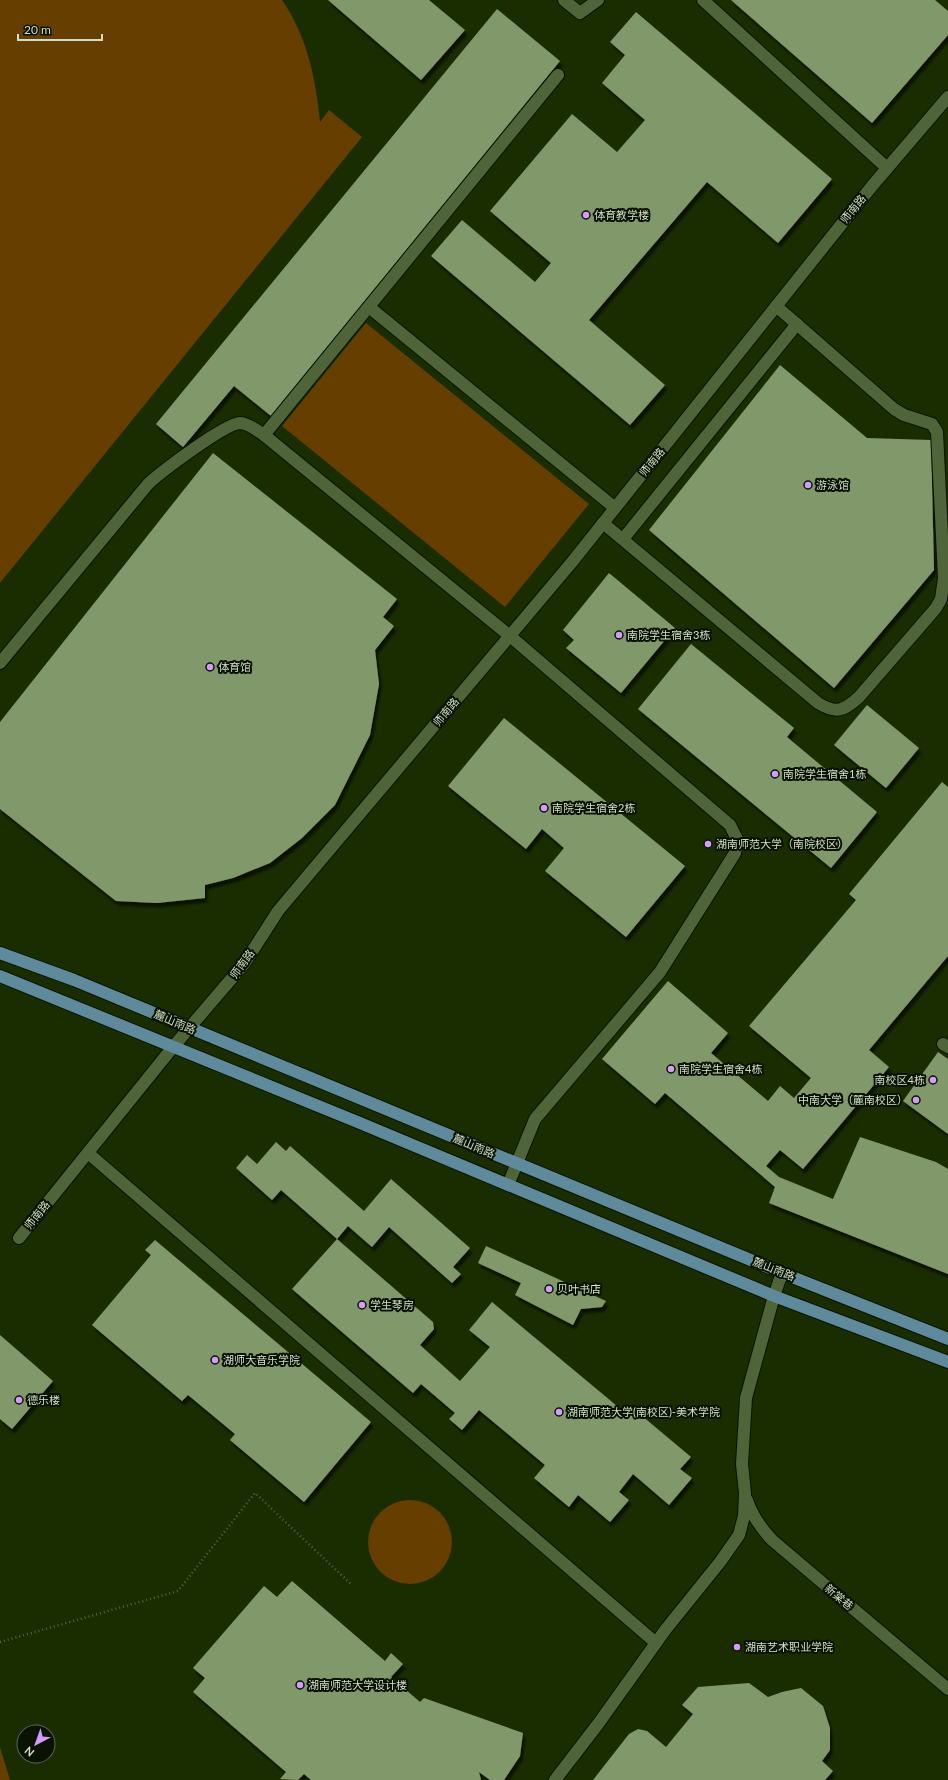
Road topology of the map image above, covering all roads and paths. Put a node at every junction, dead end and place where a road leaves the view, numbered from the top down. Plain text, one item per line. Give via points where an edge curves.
1 (564, 0) edge
2 (598, 0) edge
3 (703, 0) edge
4 (558, 75) dead end
5 (948, 97) edge
6 (887, 168) junction
7 (776, 306) junction
8 (368, 307) junction
9 (797, 324) junction
10 (264, 435) junction
11 (615, 508) junction
12 (603, 523) junction
13 (623, 539) junction
14 (510, 636) junction
15 (0, 663) edge
16 (0, 953) edge
17 (0, 976) edge
18 (190, 1028) junction
19 (173, 1048) junction
20 (88, 1153) junction
21 (516, 1163) junction
22 (508, 1185) junction
23 (19, 1238) dead end
24 (782, 1273) junction
25 (774, 1296) junction
26 (948, 1339) edge
27 (948, 1362) edge
28 (745, 1493) junction
29 (352, 1585) dead end
30 (0, 1642) edge
31 (656, 1644) junction
32 (948, 1690) edge
33 (555, 1780) edge

1 - 2 street via 580,13
3 - 6 street
4 - 8 street
5 - 6 street, 师南路
6 - 7 street, 师南路
7 - 9 street
7 - 11 street, 师南路
8 - 10 street
8 - 11 street
9 - 13 street
9 - 13 street via 894,409 932,424 937,432 944,578 941,599 936,608 859,698 840,710 828,710
10 - 14 street
10 - 15 street via 240,423 227,427 162,471 148,484
11 - 12 street, 师南路
12 - 13 street
12 - 14 street, 师南路
14 - 18 street, 师南路 via 278,911 244,964
14 - 21 street via 730,824 737,839 735,853 660,972 535,1119
16 - 18 main road, 麓山南路 via 74,980
17 - 19 main road, 麓山南路
18 - 19 street, 师南路
18 - 21 main road, 麓山南路
19 - 20 street, 师南路
19 - 22 main road, 麓山南路
20 - 23 street, 师南路
20 - 31 street
21 - 22 street
21 - 24 main road, 麓山南路
22 - 25 main road, 麓山南路
24 - 25 street
24 - 26 main road, 麓山南路
25 - 27 main road, 麓山南路
25 - 28 street via 746,1398 742,1464
28 - 31 street via 744,1516 739,1535
28 - 32 street, 新棠巷 via 750,1510 759,1526 772,1540
29 - 30 path via 255,1493 178,1591
31 - 33 street

